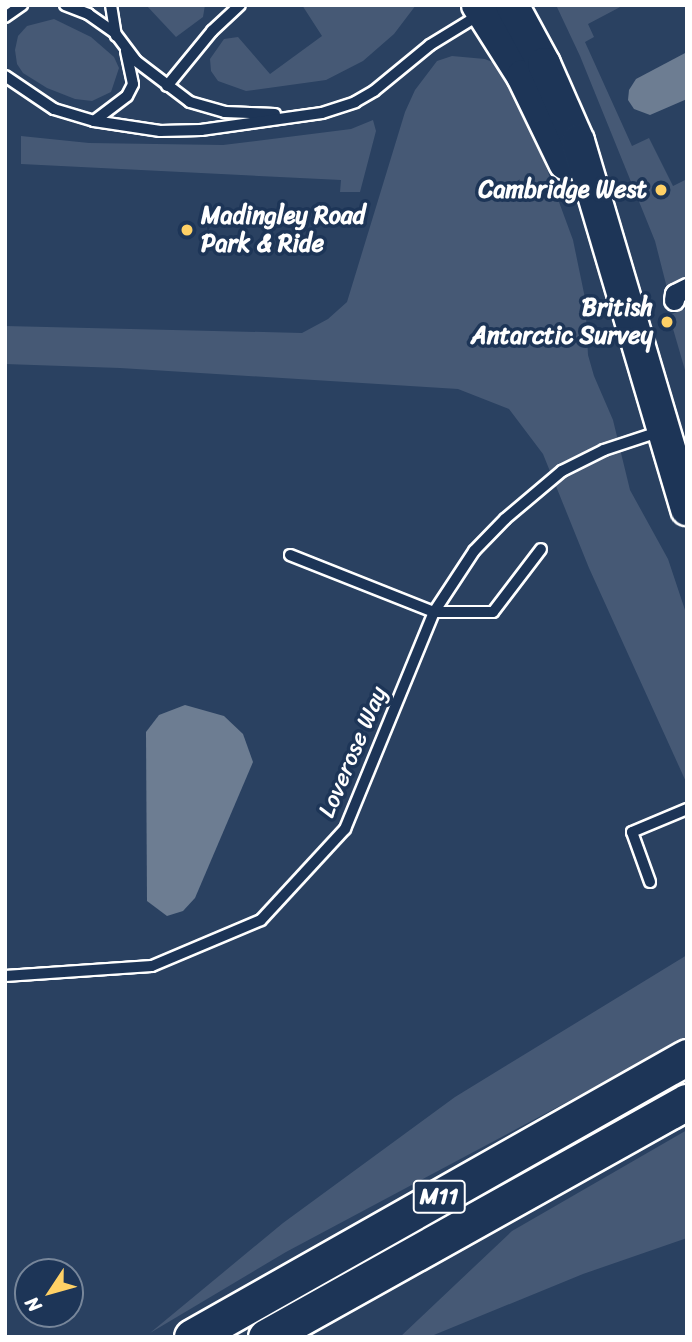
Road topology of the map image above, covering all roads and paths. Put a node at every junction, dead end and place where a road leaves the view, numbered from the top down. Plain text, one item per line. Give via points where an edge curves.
1 (22, 5) edge
2 (65, 5) edge
3 (111, 5) edge
4 (240, 5) edge
5 (491, 7) edge
6 (5, 17) edge
7 (115, 33) junction
8 (5, 76) edge
9 (167, 86) junction
10 (293, 115) junction
11 (94, 121) junction
12 (664, 430) junction
13 (687, 509) edge
14 (541, 549) dead end
15 (290, 555) dead end
16 (434, 612) junction
17 (687, 809) edge
18 (650, 882) dead end
19 (5, 976) edge
20 (687, 1057) edge
21 (687, 1102) edge
22 (192, 1337) edge
23 (266, 1337) edge

1 - 6 lane
2 - 7 lane
3 - 7 lane
4 - 9 lane
5 - 10 lane via 430,45 355,102 323,113
5 - 12 main road via 544,64 578,141
7 - 9 lane via 136,61
7 - 11 lane via 127,53 133,84 127,96
8 - 11 lane via 54,109
9 - 10 lane via 190,102 225,111
10 - 11 lane via 201,130 160,131
12 - 13 main road
12 - 16 lane, Loverose Way via 604,450 543,486 474,551
14 - 16 lane via 494,612
15 - 16 lane
16 - 19 lane, Loverose Way via 345,829 261,920 152,966
17 - 18 lane via 632,832
20 - 22 highway, M11
21 - 23 highway, M11

